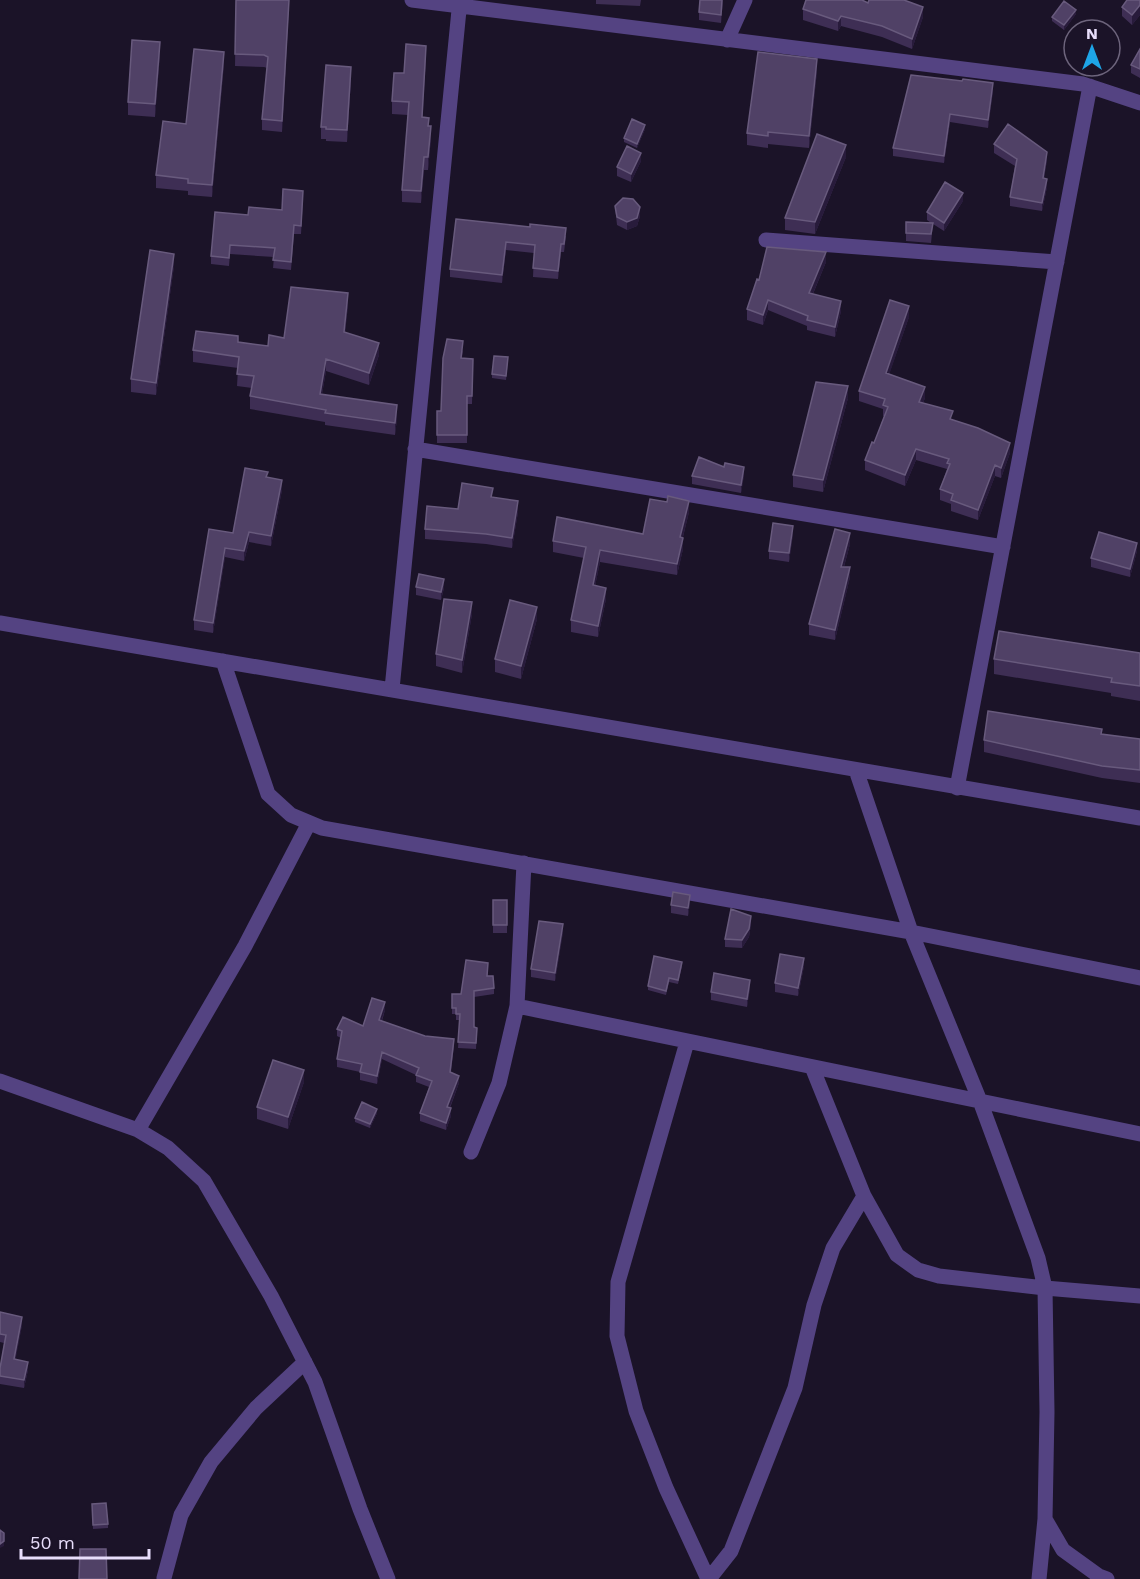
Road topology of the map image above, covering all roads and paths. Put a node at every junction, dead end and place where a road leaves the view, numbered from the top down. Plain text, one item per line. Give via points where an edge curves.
1 (412, 0) edge
2 (745, 0) edge
3 (460, 3) edge
4 (727, 40) junction
5 (1090, 86) junction
6 (1140, 103) edge
7 (766, 240) dead end
8 (1057, 262) junction
9 (415, 449) junction
10 (1003, 547) junction
11 (0, 623) edge
12 (224, 660) junction
13 (392, 689) junction
14 (856, 770) junction
15 (957, 788) junction
16 (1140, 818) edge
17 (309, 823) junction
18 (524, 863) junction
19 (911, 932) junction
20 (1140, 978) edge
21 (517, 1006) junction
22 (687, 1042) junction
23 (812, 1067) junction
24 (0, 1081) edge
25 (980, 1101) junction
26 (138, 1130) junction
27 (1140, 1134) edge
28 (471, 1152) dead end
29 (864, 1196) junction
30 (1045, 1288) junction
31 (1140, 1296) edge
32 (305, 1362) junction
33 (1045, 1519) junction
34 (164, 1579) edge
35 (388, 1579) edge
36 (708, 1579) edge
37 (1039, 1579) edge
38 (1107, 1579) edge

1 - 3 street
2 - 4 street
3 - 4 street
3 - 9 street
4 - 5 street
5 - 6 street
5 - 8 street
7 - 8 street
8 - 10 street
9 - 10 street
9 - 13 street
10 - 15 street
11 - 12 street
12 - 13 street
12 - 17 street via 268,794 291,815
13 - 14 street
14 - 15 street
14 - 19 street
15 - 16 street
17 - 18 street
17 - 26 street via 245,946
18 - 19 street
18 - 21 street
19 - 20 street
19 - 25 street
21 - 22 street
21 - 28 street via 499,1083
22 - 23 street
22 - 36 street via 618,1282 617,1336 636,1411
23 - 25 street
23 - 29 street
24 - 26 street
25 - 27 street
25 - 30 street via 1038,1258
26 - 32 street via 168,1148 204,1181 272,1296
29 - 30 street via 897,1255 918,1269 939,1276
29 - 36 street via 833,1248 814,1305 795,1388 731,1551
30 - 31 street
30 - 33 street
32 - 34 street via 256,1408 211,1462 181,1515
32 - 35 street
33 - 37 street
33 - 38 street via 1064,1550

